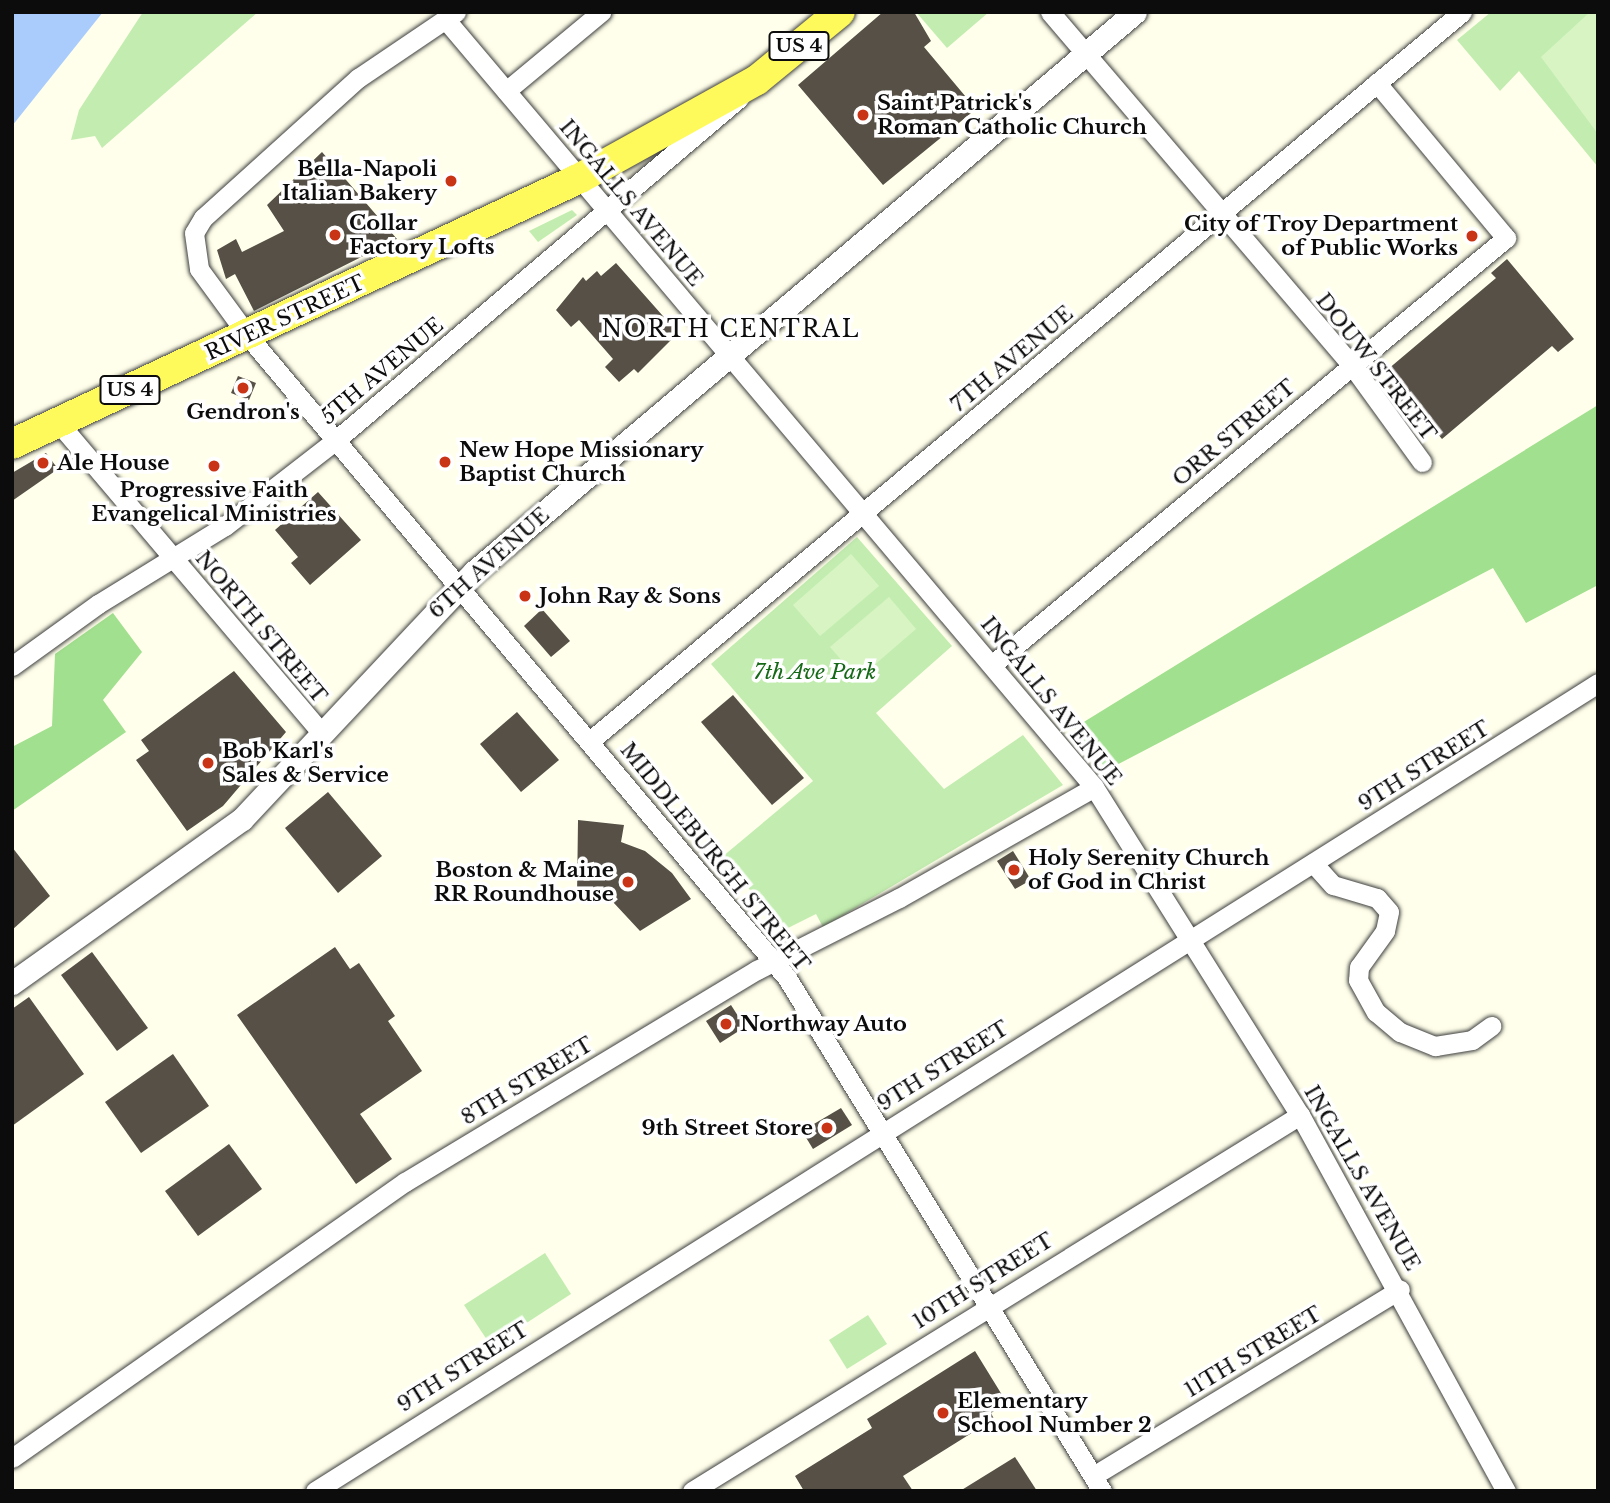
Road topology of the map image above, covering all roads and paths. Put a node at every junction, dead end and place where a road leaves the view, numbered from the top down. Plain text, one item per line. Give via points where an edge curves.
1 (601, 12) edge
2 (840, 12) edge
3 (1050, 12) edge
4 (1135, 12) edge
5 (1462, 12) edge
6 (451, 16) edge
7 (1085, 55) junction
8 (757, 80) junction
9 (1377, 83) junction
10 (506, 91) junction
11 (580, 178) junction
12 (608, 211) junction
13 (1221, 214) junction
14 (248, 336) junction
15 (729, 354) junction
16 (1351, 364) junction
17 (57, 421) junction
18 (336, 440) junction
19 (12, 444) edge
20 (1422, 462) dead end
21 (864, 512) junction
22 (173, 557) junction
23 (460, 586) junction
24 (993, 664) junction
25 (12, 666) edge
26 (1598, 683) edge
27 (322, 733) junction
28 (591, 740) junction
29 (1094, 787) junction
30 (1313, 863) junction
31 (1192, 939) junction
32 (775, 961) junction
33 (12, 984) edge
34 (1491, 1026) dead end
35 (1300, 1115) junction
36 (883, 1131) junction
37 (1400, 1289) junction
38 (988, 1304) junction
39 (12, 1458) edge
40 (1098, 1483) edge
41 (315, 1491) edge
42 (692, 1491) edge
43 (1506, 1491) edge

1 - 10 street
2 - 8 main road, RIVER STREET / US 4
3 - 7 street, DOUW STREET
4 - 7 street, 6TH AVENUE
5 - 9 street, 7TH AVENUE
6 - 10 street, INGALLS AVENUE
6 - 14 street, MIDDLEBURGH STREET via 358,78 198,224 194,246 199,269
7 - 13 street, DOUW STREET
7 - 15 street, 6TH AVENUE
8 - 11 main road, RIVER STREET / US 4
8 - 12 street, 5TH AVENUE
9 - 13 street, 7TH AVENUE
9 - 16 street, ORR STREET via 1506,238
10 - 11 street, INGALLS AVENUE
11 - 12 street, INGALLS AVENUE
11 - 14 main road, RIVER STREET / US 4
12 - 15 street, INGALLS AVENUE
12 - 18 street, 5TH AVENUE
13 - 16 street, DOUW STREET
13 - 21 street, 7TH AVENUE
14 - 17 main road, RIVER STREET / US 4
14 - 18 street, MIDDLEBURGH STREET
15 - 21 street, INGALLS AVENUE
15 - 23 street, 6TH AVENUE
16 - 20 street, DOUW STREET
16 - 24 street, ORR STREET
17 - 19 main road, RIVER STREET / US 4
17 - 22 street, NORTH STREET
18 - 22 street, 5TH AVENUE via 225,526
18 - 23 street, MIDDLEBURGH STREET
21 - 24 street, INGALLS AVENUE
21 - 28 street, 7TH AVENUE
22 - 25 street, 5TH AVENUE
22 - 27 street, NORTH STREET
23 - 27 street, 6TH AVENUE
23 - 28 street, MIDDLEBURGH STREET
24 - 29 street, INGALLS AVENUE
26 - 30 street, 9TH STREET
27 - 33 street, 6TH AVENUE via 233,826
28 - 32 street, MIDDLEBURGH STREET
29 - 31 street, INGALLS AVENUE
29 - 32 street, 8TH STREET
30 - 31 street, 9TH STREET
30 - 34 street via 1333,885 1377,898 1389,912 1385,931 1359,967 1358,979 1376,1012 1400,1032 1435,1046 1472,1040
31 - 35 street, INGALLS AVENUE
31 - 36 street, 9TH STREET
32 - 36 street, MIDDLEBURGH STREET
32 - 39 street, 8TH STREET via 395,1189
35 - 37 street, INGALLS AVENUE
35 - 38 street, 10TH STREET
36 - 38 street, MIDDLEBURGH STREET
36 - 41 street, 9TH STREET
37 - 40 street, 11TH STREET
37 - 43 street, INGALLS AVENUE
38 - 40 street, MIDDLEBURGH STREET
38 - 42 street, 10TH STREET

